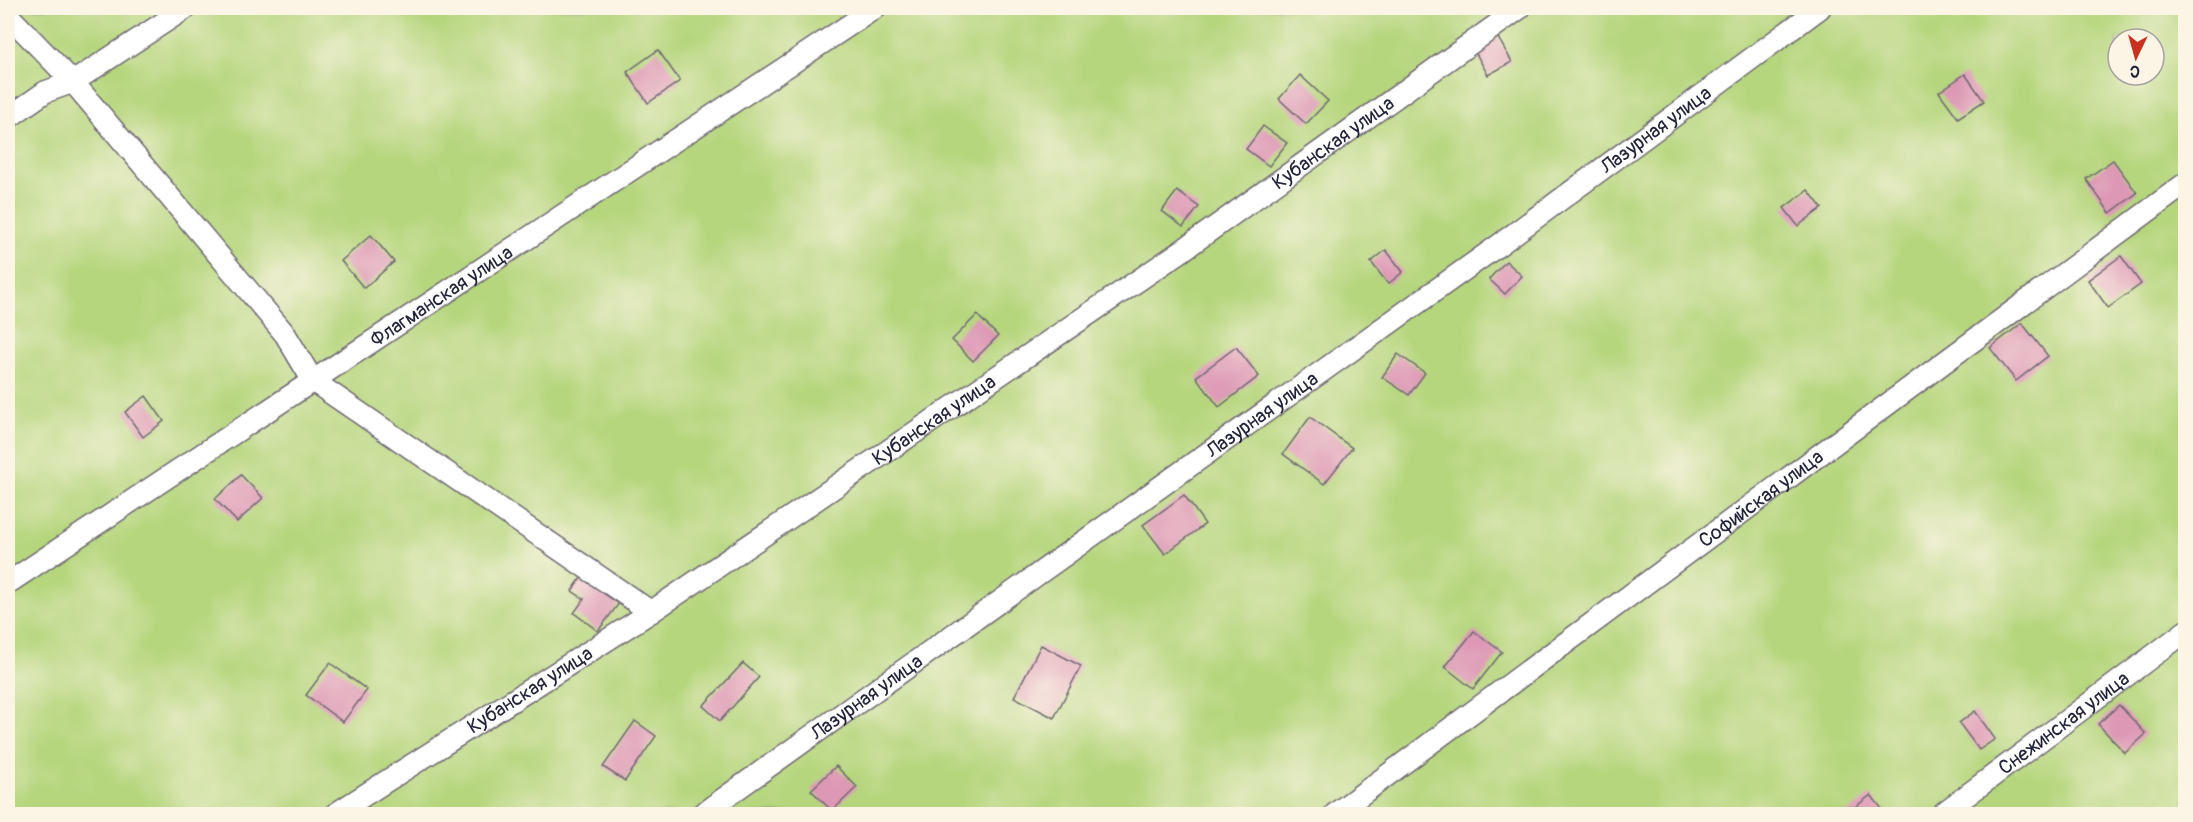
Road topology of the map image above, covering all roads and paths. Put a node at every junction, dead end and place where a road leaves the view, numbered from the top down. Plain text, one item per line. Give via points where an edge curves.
1 (186, 8) edge
2 (875, 8) edge
3 (1521, 8) edge
4 (1820, 8) edge
5 (8, 15) edge
6 (73, 82) junction
7 (8, 118) edge
8 (2186, 183) edge
9 (313, 381) junction
10 (8, 584) edge
11 (651, 612) junction
12 (2186, 632) edge
13 (335, 814) edge
14 (702, 814) edge
15 (1335, 814) edge
16 (1942, 814) edge

1 - 6 lane
2 - 9 lane, Флагманская улица
3 - 11 lane, Кубанская улица via 1183,250
4 - 14 lane, Лазурная улица via 1499,245
5 - 6 lane
6 - 7 lane via 45,92
6 - 9 lane via 285,334
8 - 15 lane, Софийская улица
9 - 10 lane, Флагманская улица
9 - 11 lane
11 - 13 lane, Кубанская улица
12 - 16 lane, Снежинская улица

